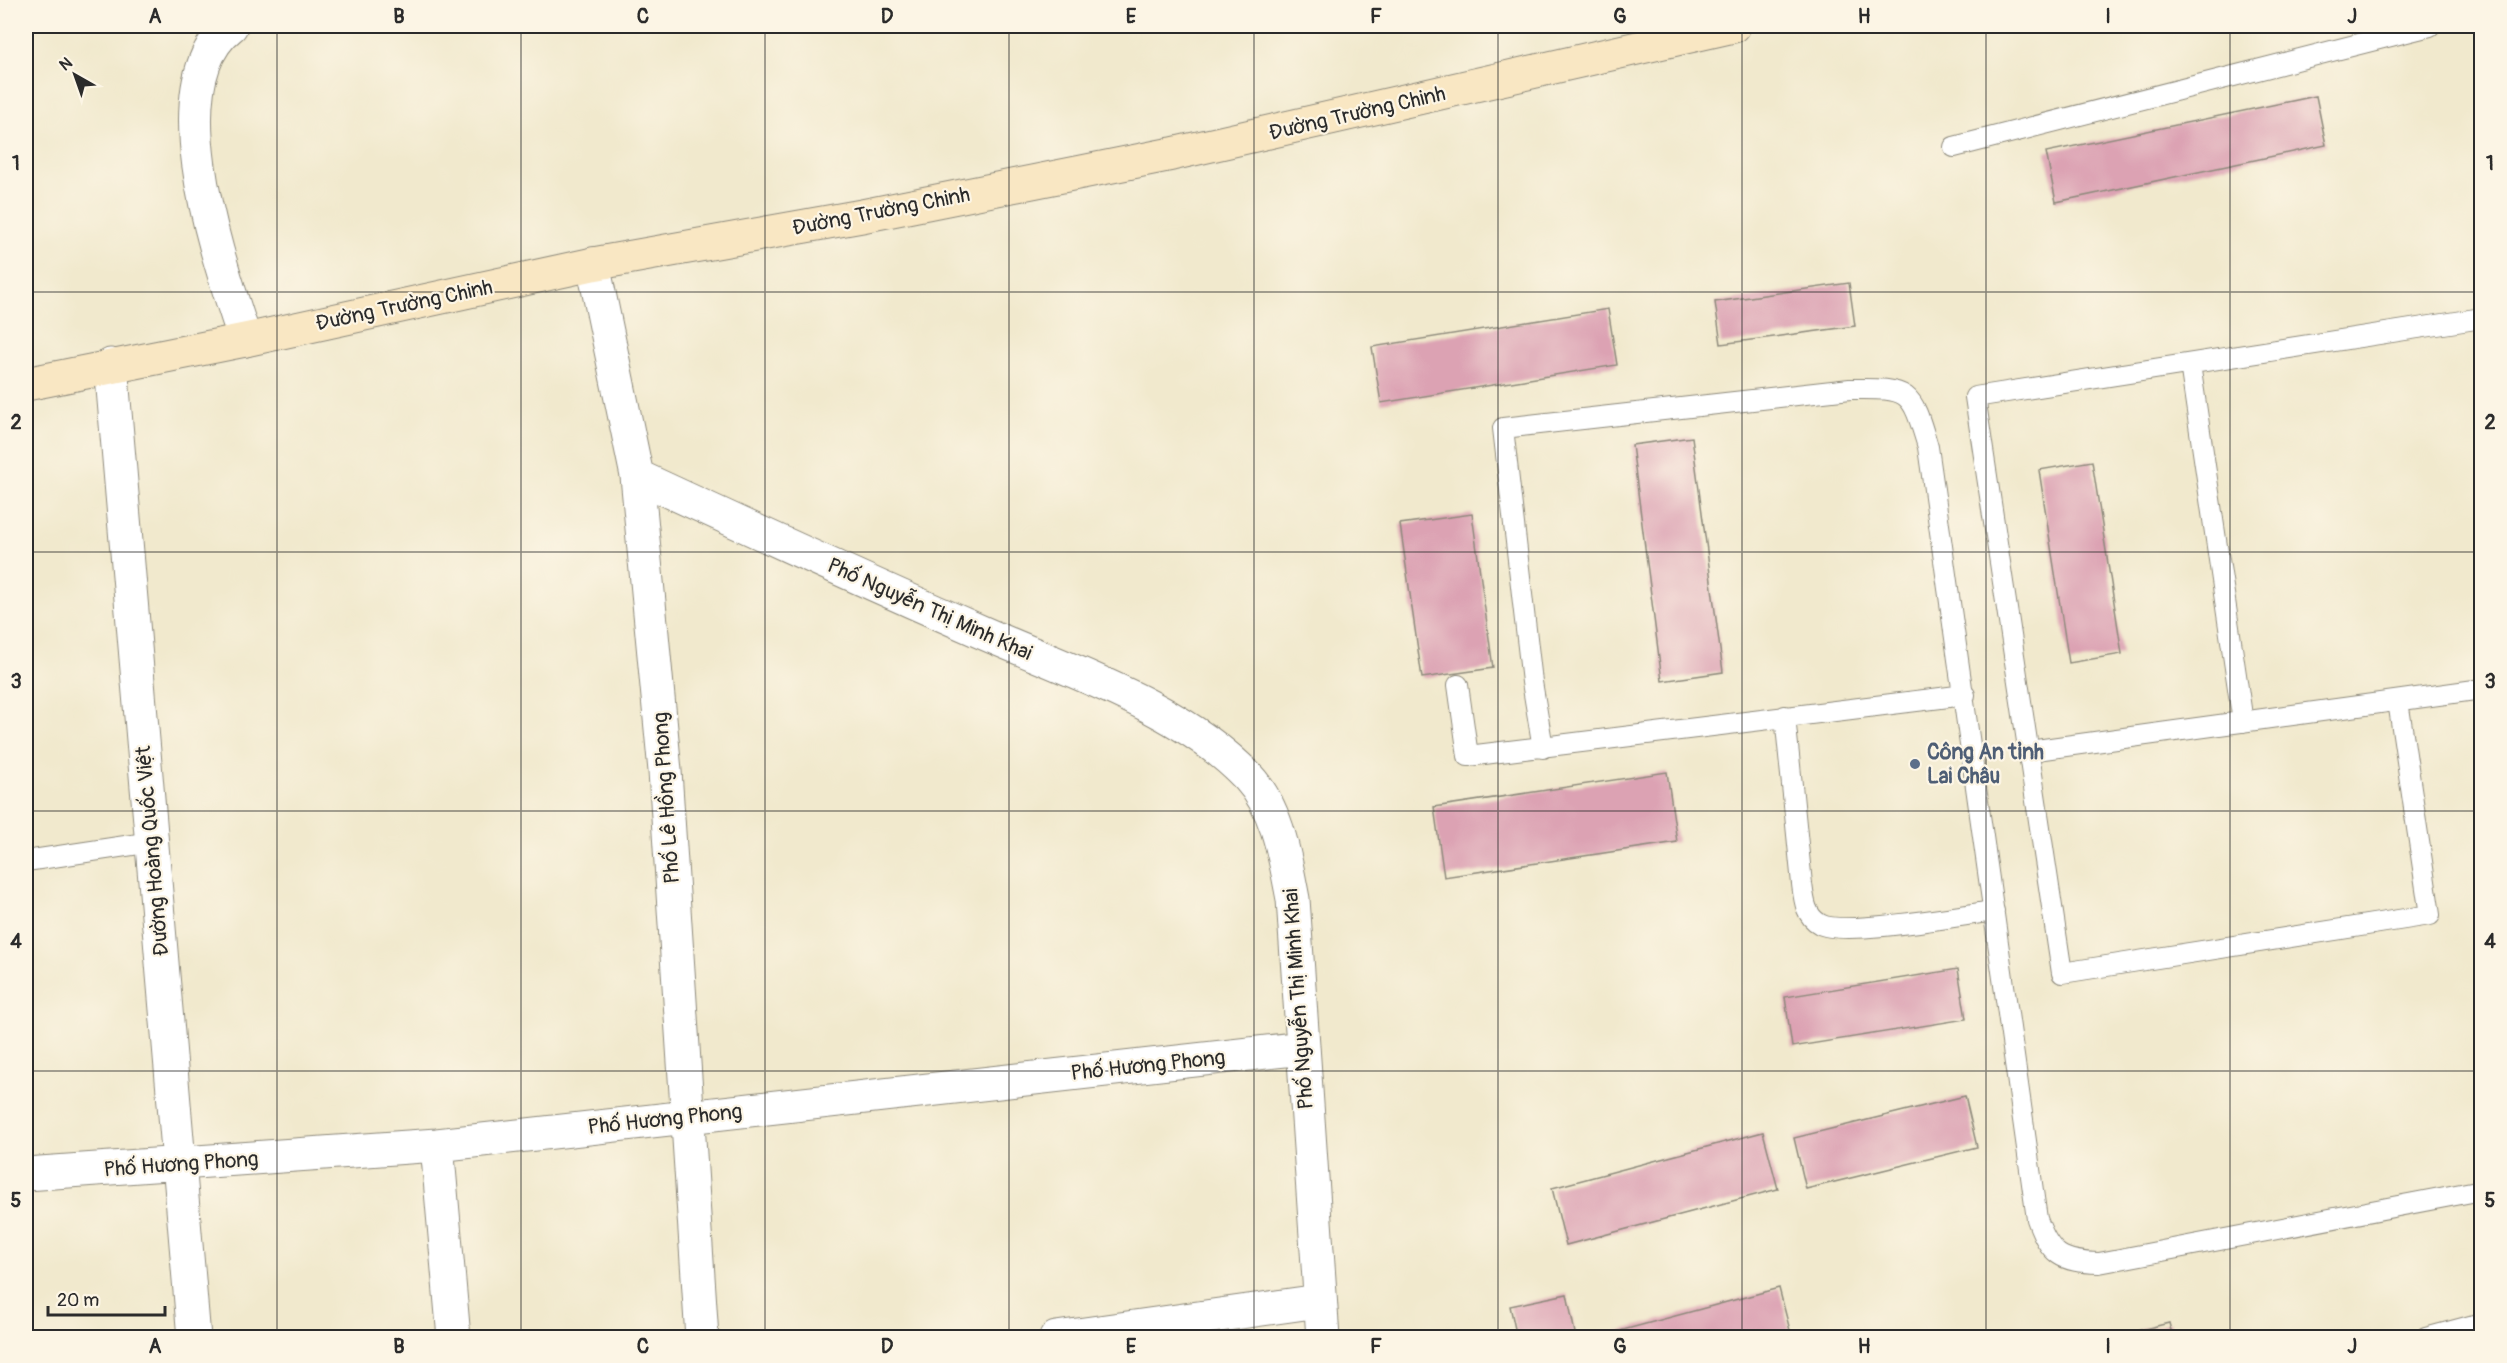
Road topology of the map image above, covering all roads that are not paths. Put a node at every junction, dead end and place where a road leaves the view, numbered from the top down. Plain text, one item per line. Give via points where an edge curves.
1 (231, 26) edge
2 (1734, 26) edge
3 (2430, 26) edge
4 (1954, 147) dead end
5 (593, 264) junction
6 (2481, 318) edge
7 (244, 340) junction
8 (2190, 364) junction
9 (111, 365) junction
10 (26, 384) edge
11 (637, 477) junction
12 (1458, 685) dead end
13 (2481, 689) edge
14 (1965, 695) junction
15 (2398, 701) junction
16 (1785, 716) junction
17 (2243, 722) junction
18 (1543, 748) junction
19 (2029, 751) junction
20 (152, 842) junction
21 (26, 861) edge
22 (1994, 911) junction
23 (1303, 1048) junction
24 (687, 1117) junction
25 (437, 1145) junction
26 (179, 1164) junction
27 (26, 1174) edge
28 (2481, 1190) edge
29 (1319, 1301) junction
30 (2481, 1323) edge
31 (194, 1338) edge
32 (454, 1338) edge
33 (702, 1338) edge
34 (1056, 1338) edge
35 (1323, 1338) edge
36 (2426, 1338) edge

1 - 7 street via 220,34 205,61 195,105 197,147 215,244
2 - 5 main road, Đường Trường Chinh via 1172,154 862,216
3 - 4 lane
5 - 7 main road, Đường Trường Chinh
5 - 11 street, Phố Lê Hồng Phong
6 - 8 lane
7 - 9 main road, Đường Trường Chinh
8 - 17 lane
8 - 19 lane via 1975,397
9 - 10 main road, Đường Trường Chinh
9 - 20 street, Đường Hoàng Quốc Việt
11 - 23 street, Phố Nguyễn Thị Minh Khai via 1120,694 1186,726 1224,753 1250,779 1267,806 1281,842 1293,899
11 - 24 street, Phố Lê Hồng Phong via 665,771
12 - 18 lane via 1468,756
13 - 15 lane
14 - 16 lane
14 - 18 lane via 1928,447 1915,404 1901,392 1850,389 1503,428
14 - 22 lane
15 - 17 lane
15 - 19 lane via 2430,915 2062,973
16 - 18 lane
16 - 22 lane via 1802,884 1806,908 1813,919 1821,925 1848,929
17 - 19 lane
20 - 21 lane
20 - 26 street, Đường Hoàng Quốc Việt
22 - 28 lane via 2037,1219 2044,1239 2056,1255 2076,1262 2099,1263
23 - 24 street, Phố Hương Phong
23 - 29 street, Phố Nguyễn Thị Minh Khai
24 - 25 street, Phố Hương Phong
24 - 33 street, Phố Lê Hồng Phong
25 - 26 street, Phố Hương Phong
25 - 32 street
26 - 27 street, Phố Hương Phong
26 - 31 street, Đường Hoàng Quốc Việt
29 - 34 street
29 - 35 street, Phố Nguyễn Thị Minh Khai
30 - 36 lane

